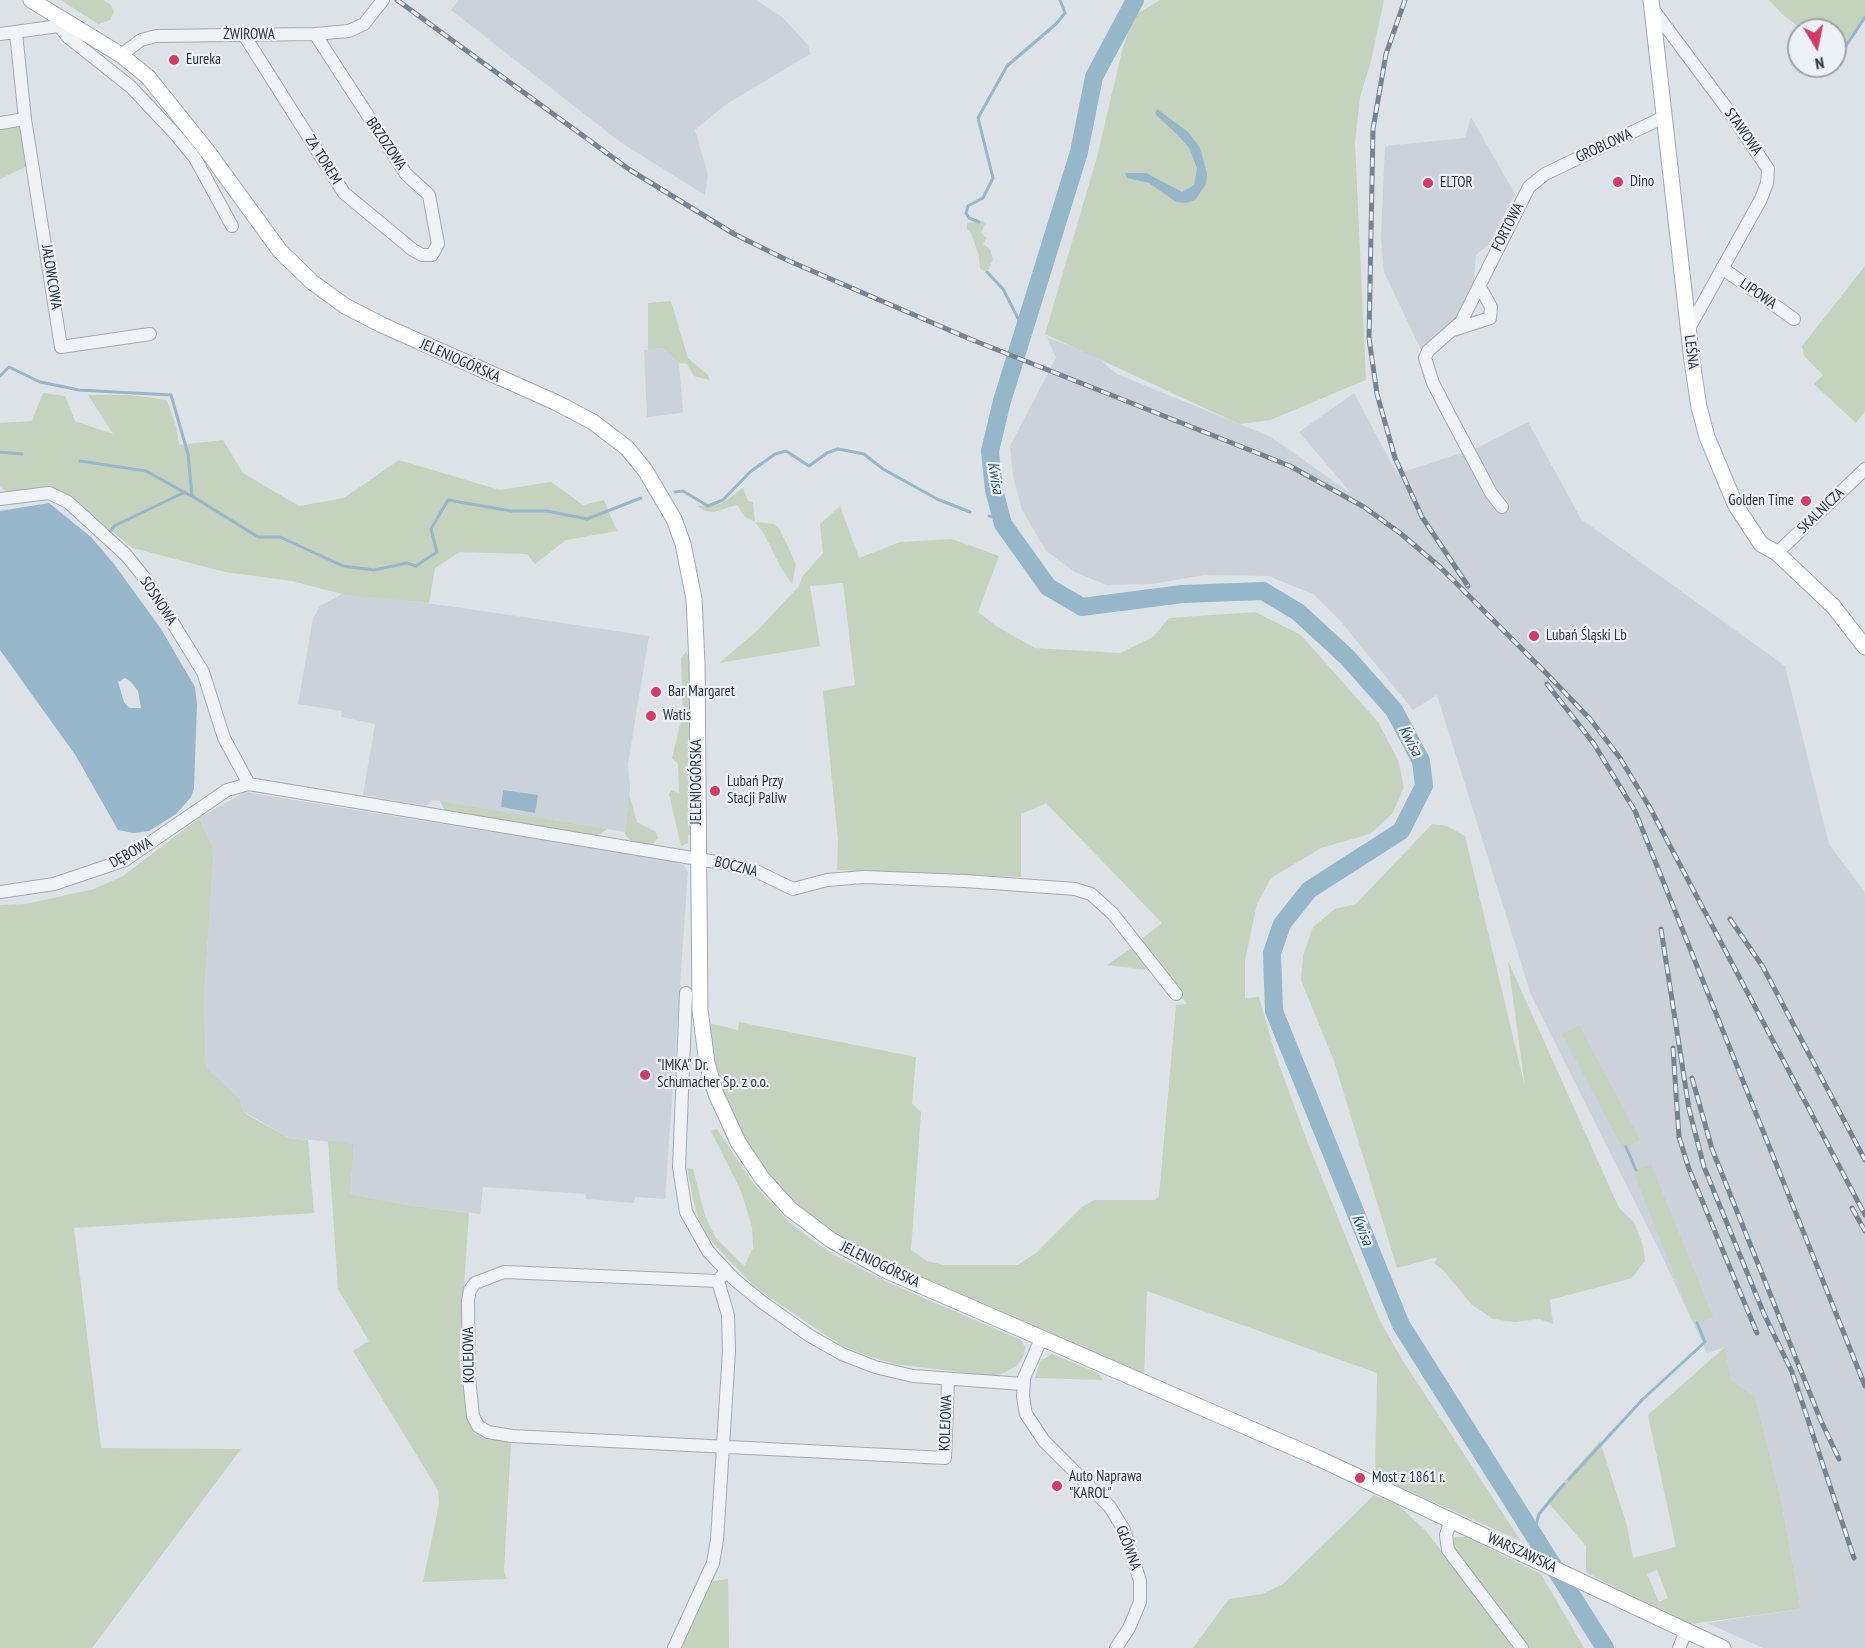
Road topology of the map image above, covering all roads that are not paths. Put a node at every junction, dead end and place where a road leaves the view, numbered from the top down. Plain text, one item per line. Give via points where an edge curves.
1 (32, 0) edge
2 (383, 0) edge
3 (1651, 4) edge
4 (65, 25) junction
5 (16, 33) junction
6 (0, 34) edge
7 (315, 34) junction
8 (244, 35) junction
9 (121, 55) junction
10 (1664, 117) junction
11 (25, 119) junction
12 (0, 123) edge
13 (1545, 174) joint
14 (232, 226) dead end
15 (432, 255) joint
16 (1722, 268) junction
17 (1479, 285) junction
18 (1794, 319) dead end
19 (1451, 330) junction
20 (1688, 330) junction
21 (150, 334) dead end
22 (1865, 469) edge
23 (0, 499) edge
24 (1502, 507) dead end
25 (1777, 553) junction
26 (1865, 647) edge
27 (249, 784) junction
28 (697, 858) junction
29 (0, 892) edge
30 (686, 993) dead end
31 (1176, 994) dead end
32 (722, 1276) junction
33 (1042, 1337) junction
34 (948, 1380) junction
35 (1023, 1384) junction
36 (723, 1446) junction
37 (1320, 1459) joint
38 (1456, 1522) junction
39 (1686, 1631) junction
40 (674, 1648) edge
41 (1116, 1648) edge
42 (1522, 1648) edge
43 (1679, 1648) edge
44 (1723, 1648) edge

1 - 4 main road, JELENIOGÓRSKA
2 - 7 street, ŻWIROWA via 355,29
3 - 10 main road, LEŚNA
3 - 16 street, STAWOWA via 1768,169 1761,199
4 - 5 street
4 - 9 main road, JELENIOGÓRSKA
4 - 14 street via 68,37 131,87 177,136 195,158
5 - 6 street
5 - 11 street, JAŁOWCOWA
7 - 8 street, ŻWIROWA
7 - 15 street, BRZOZOWA via 406,174 429,195 438,244
8 - 9 street, ŻWIROWA via 156,36 141,40
8 - 15 street, ZA TOREM via 344,193 413,250
9 - 28 main road, JELENIOGÓRSKA via 148,77 280,251 312,282 382,326 555,402 593,423 627,448 645,470 674,519 694,599
10 - 13 street, GROBLOWA
10 - 20 main road, LEŚNA
11 - 12 street
11 - 21 street, JAŁOWCOWA via 62,347
13 - 17 street, FORTOWA via 1529,186
16 - 18 street, LIPOWA
16 - 20 street, STAWOWA
17 - 19 street, FORTOWA via 1461,322
17 - 19 street, FORTOWA via 1491,307 1490,318
19 - 24 street, FORTOWA via 1425,358 1450,416
20 - 25 main road, LEŚNA via 1699,407 1713,453 1744,518 1761,544
22 - 25 street, SKALNICZA
23 - 27 street, SOSNOWA via 49,493 68,502 126,555 147,581 203,672 224,738
25 - 26 main road, LEŚNA via 1833,606
27 - 28 street, BOCZNA
27 - 29 street, DĘBOWA via 227,790 125,860 54,884
28 - 31 street, BOCZNA via 750,869 793,889 827,880 864,877 1083,891 1113,914
28 - 33 main road, JELENIOGÓRSKA via 700,1010 707,1063 727,1121 762,1178 805,1221 854,1255
30 - 32 street via 679,1167 682,1198 694,1229
32 - 34 street via 842,1354 896,1373
32 - 36 street via 728,1324
32 - 36 street, KOLEJOWA via 504,1272 489,1276 475,1282 470,1290 469,1378 473,1416 478,1426 488,1432
33 - 35 street, GŁÓWNA
33 - 37 main road, JELENIOGÓRSKA
34 - 35 street
34 - 36 street, KOLEJOWA via 945,1458
35 - 41 street, GŁÓWNA via 1024,1409 1032,1426 1110,1507 1131,1547 1140,1581 1140,1602
36 - 40 street via 713,1563
37 - 38 main road, WARSZAWSKA
38 - 39 main road, WARSZAWSKA
38 - 42 street via 1446,1535 1448,1550
39 - 43 street
39 - 44 main road, WARSZAWSKA

